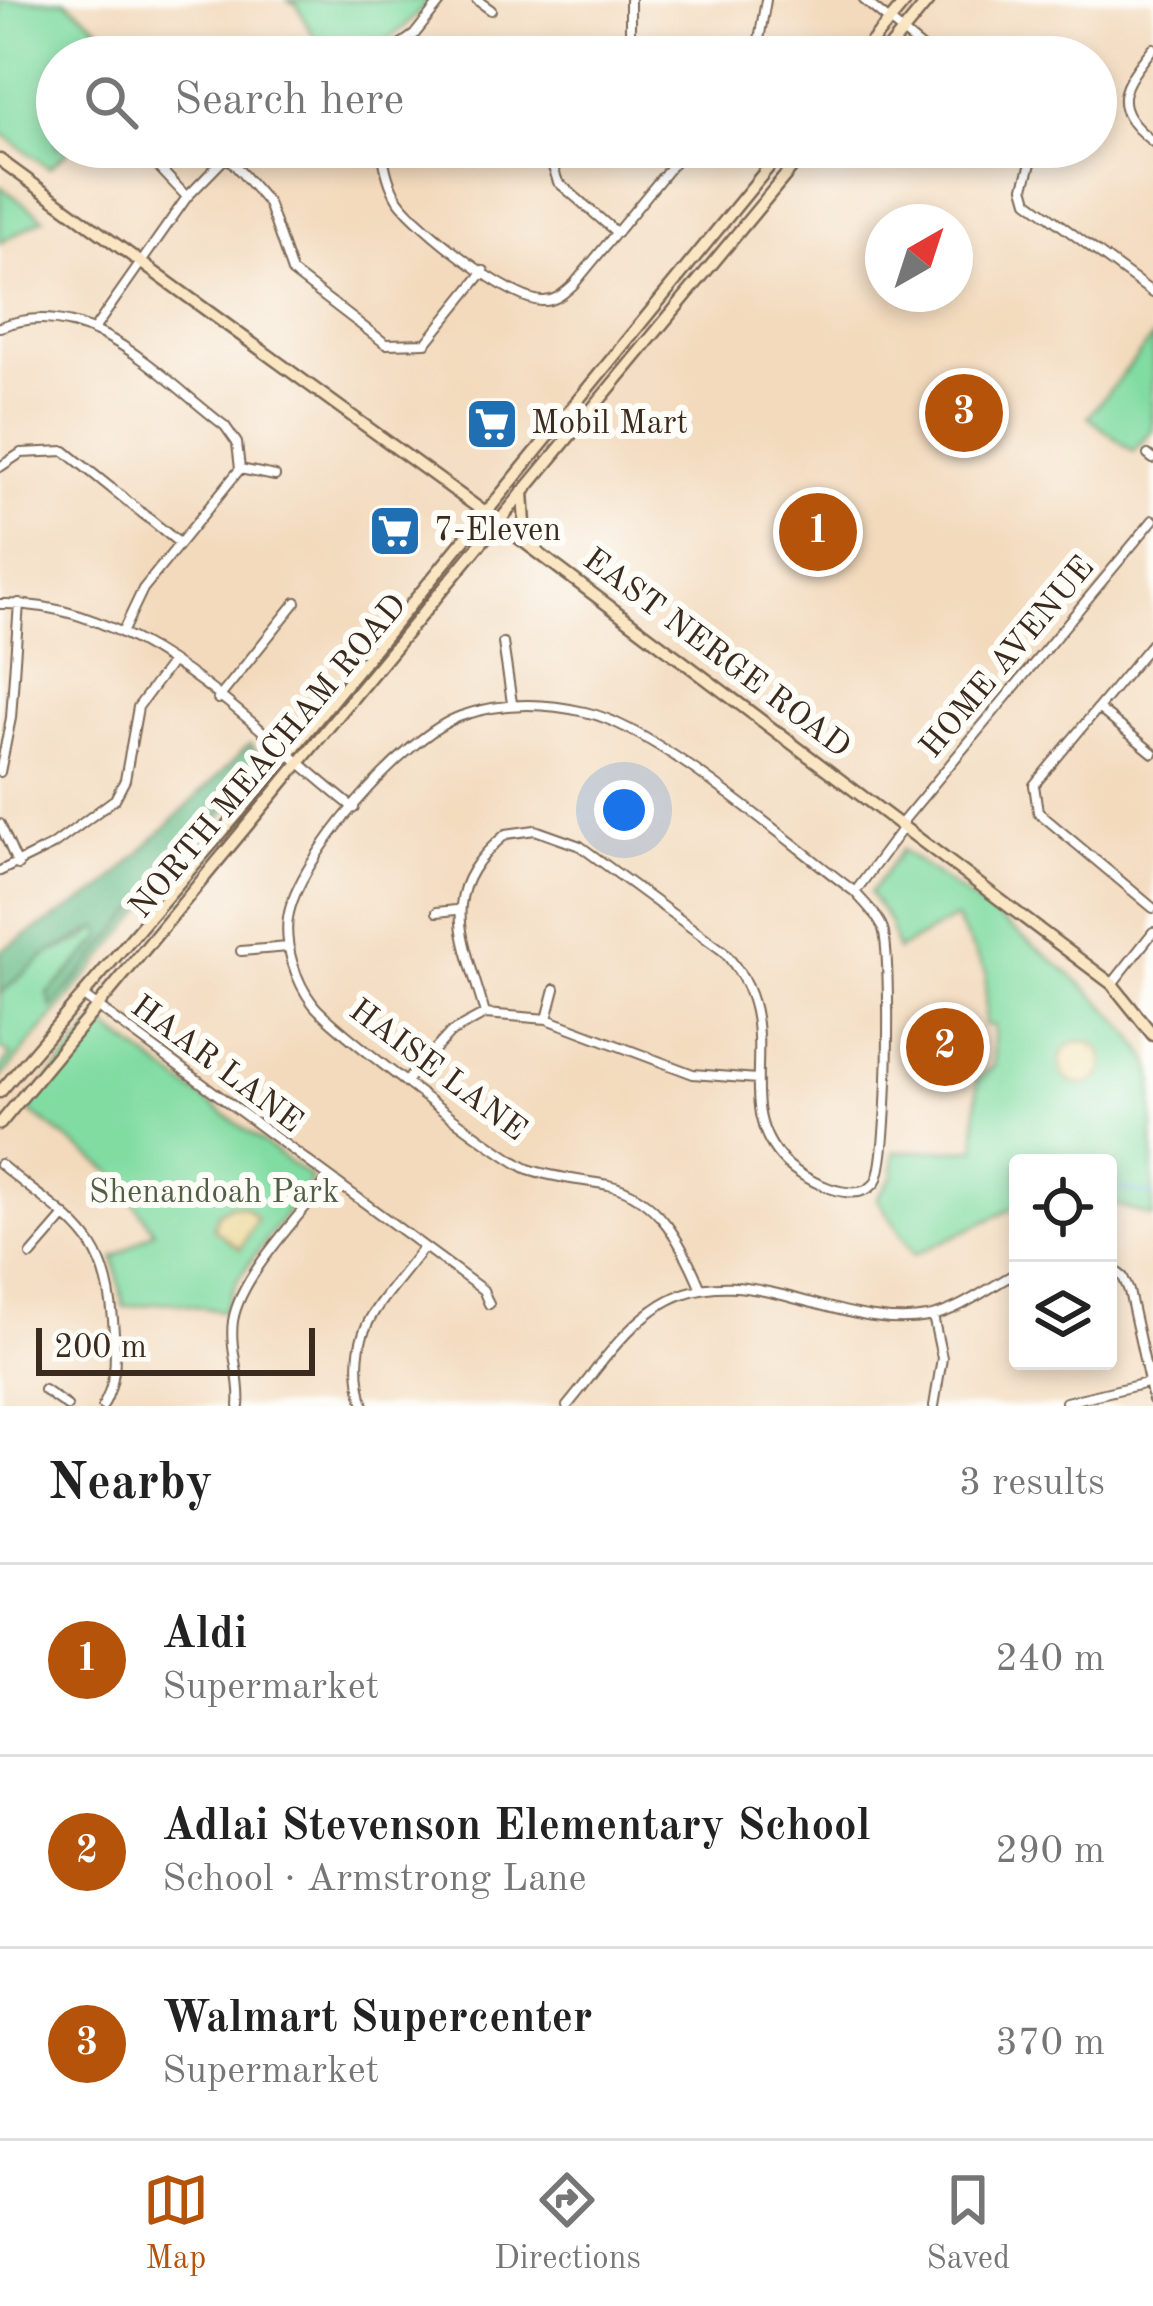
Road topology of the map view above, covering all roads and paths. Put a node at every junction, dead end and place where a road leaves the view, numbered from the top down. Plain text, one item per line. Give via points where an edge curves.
1 (442, 0) edge
2 (477, 0) edge
3 (630, 0) edge
4 (766, 0) edge
5 (864, 0) edge
6 (907, 0) edge
7 (929, 0) edge
8 (491, 10) dead end
9 (889, 21) junction
10 (902, 32) junction
11 (411, 36) edge
12 (627, 36) edge
13 (760, 36) edge
14 (877, 36) edge
15 (899, 36) edge
16 (907, 36) edge
17 (1153, 48) edge
18 (1153, 142) edge
19 (0, 160) edge
20 (160, 168) edge
21 (214, 168) edge
22 (237, 168) edge
23 (388, 168) edge
24 (553, 168) edge
25 (670, 168) edge
26 (768, 168) edge
27 (791, 168) edge
28 (1030, 168) edge
29 (187, 197) junction
30 (617, 233) junction
31 (140, 262) junction
32 (484, 271) junction
33 (1153, 293) edge
34 (0, 327) edge
35 (95, 328) junction
36 (0, 467) edge
37 (240, 469) junction
38 (275, 476) dead end
39 (523, 489) junction
40 (484, 512) junction
41 (1153, 520) edge
42 (496, 521) junction
43 (178, 542) junction
44 (541, 556) junction
45 (296, 602) dead end
46 (20, 603) junction
47 (0, 604) edge
48 (123, 631) junction
49 (1153, 642) edge
50 (503, 643) dead end
51 (172, 662) junction
52 (218, 699) junction
53 (512, 703) junction
54 (1098, 708) junction
55 (1153, 753) edge
56 (287, 756) junction
57 (299, 764) junction
58 (0, 772) edge
59 (354, 808) junction
60 (0, 824) edge
61 (901, 828) junction
62 (18, 865) junction
63 (0, 871) edge
64 (855, 892) junction
65 (1153, 908) edge
66 (457, 910) junction
67 (437, 912) dead end
68 (1153, 932) edge
69 (288, 946) junction
70 (241, 951) dead end
71 (1112, 983) junction
72 (555, 989) dead end
73 (82, 995) junction
74 (97, 1006) junction
75 (485, 1014) junction
76 (548, 1018) junction
77 (1153, 1035) edge
78 (408, 1079) junction
79 (758, 1079) junction
80 (0, 1092) edge
81 (0, 1124) edge
82 (0, 1164) edge
83 (328, 1179) junction
84 (64, 1217) junction
85 (423, 1248) junction
86 (31, 1255) dead end
87 (1117, 1275) edge
88 (1009, 1277) edge
89 (701, 1288) junction
90 (489, 1304) dead end
91 (933, 1316) junction
92 (1147, 1383) junction
93 (44, 1390) dead end
94 (1153, 1400) edge
95 (1066, 1402) dead end
96 (68, 1406) edge
97 (103, 1406) edge
98 (239, 1406) edge
99 (364, 1406) edge
100 (567, 1406) edge
101 (934, 1406) edge

1 - 11 street
2 - 8 street
3 - 12 street
4 - 13 street
5 - 9 street
6 - 9 main road
7 - 10 main road
9 - 10 street
9 - 14 main road
10 - 15 main road
10 - 16 street
17 - 18 street via 1123,101 1129,122
19 - 31 main road, EAST NERGE ROAD
20 - 29 street
21 - 29 street
22 - 32 street via 268,203 292,272 386,344 426,343
23 - 32 street via 398,200
24 - 30 street via 558,182
25 - 30 street
26 - 40 main road, NORTH MEACHAM ROAD
27 - 39 main road, NORTH MEACHAM ROAD
28 - 33 street via 1028,201
29 - 31 street
30 - 32 street via 550,301 524,297
31 - 35 street
31 - 40 main road, EAST NERGE ROAD
34 - 35 street via 52,316
35 - 37 street via 225,426
36 - 43 street via 21,453 65,451
37 - 38 street
37 - 43 street
39 - 42 main road, NORTH MEACHAM ROAD
39 - 44 main road via 525,525
40 - 42 main road, EAST NERGE ROAD
40 - 56 main road, NORTH MEACHAM ROAD
41 - 61 street, HOME AVENUE
42 - 44 main road, EAST NERGE ROAD
42 - 57 main road, NORTH MEACHAM ROAD
43 - 48 street
44 - 61 main road, EAST NERGE ROAD
45 - 52 street
46 - 47 street
46 - 48 street
46 - 58 street
48 - 51 street
49 - 54 street
50 - 53 street
51 - 52 street
51 - 62 street via 138,707 115,800
52 - 56 street
53 - 59 street via 457,717 424,738
53 - 64 street via 587,712 643,734
54 - 55 street
54 - 65 street via 1034,785 1033,799 1038,812
56 - 57 street
56 - 73 main road, NORTH MEACHAM ROAD
57 - 59 street
57 - 74 main road, NORTH MEACHAM ROAD
59 - 69 street via 301,881
60 - 62 street
61 - 64 street, HOME AVENUE
61 - 71 main road, EAST NERGE ROAD
62 - 63 street
64 - 79 street via 881,924 887,946 883,1153 871,1188 855,1193 822,1184 785,1161 759,1117
66 - 67 street
66 - 75 street
66 - 79 street via 468,877 506,834 535,830 580,846 742,972 756,998
68 - 71 street
69 - 70 street
69 - 78 street, HAISE LANE via 313,1004
71 - 77 main road, EAST NERGE ROAD
72 - 76 street
73 - 74 street, HAAR LANE
73 - 80 main road, NORTH MEACHAM ROAD
74 - 81 main road, NORTH MEACHAM ROAD
74 - 83 street, HAAR LANE
75 - 76 street
75 - 78 street via 450,1033
76 - 79 street via 693,1075
78 - 89 street, HAISE LANE via 526,1168 615,1186 650,1206 675,1234
82 - 84 street
83 - 85 street, HAAR LANE
83 - 98 street via 252,1279 234,1316
84 - 86 street
84 - 97 street via 95,1246 110,1279 116,1364
85 - 90 street, HAAR LANE via 483,1290
85 - 99 street via 364,1328 354,1355
87 - 92 street via 1129,1291
88 - 91 street
89 - 91 street via 734,1284 866,1319
89 - 100 street via 651,1310
91 - 101 street via 942,1358
92 - 94 street
92 - 95 street
93 - 96 street

